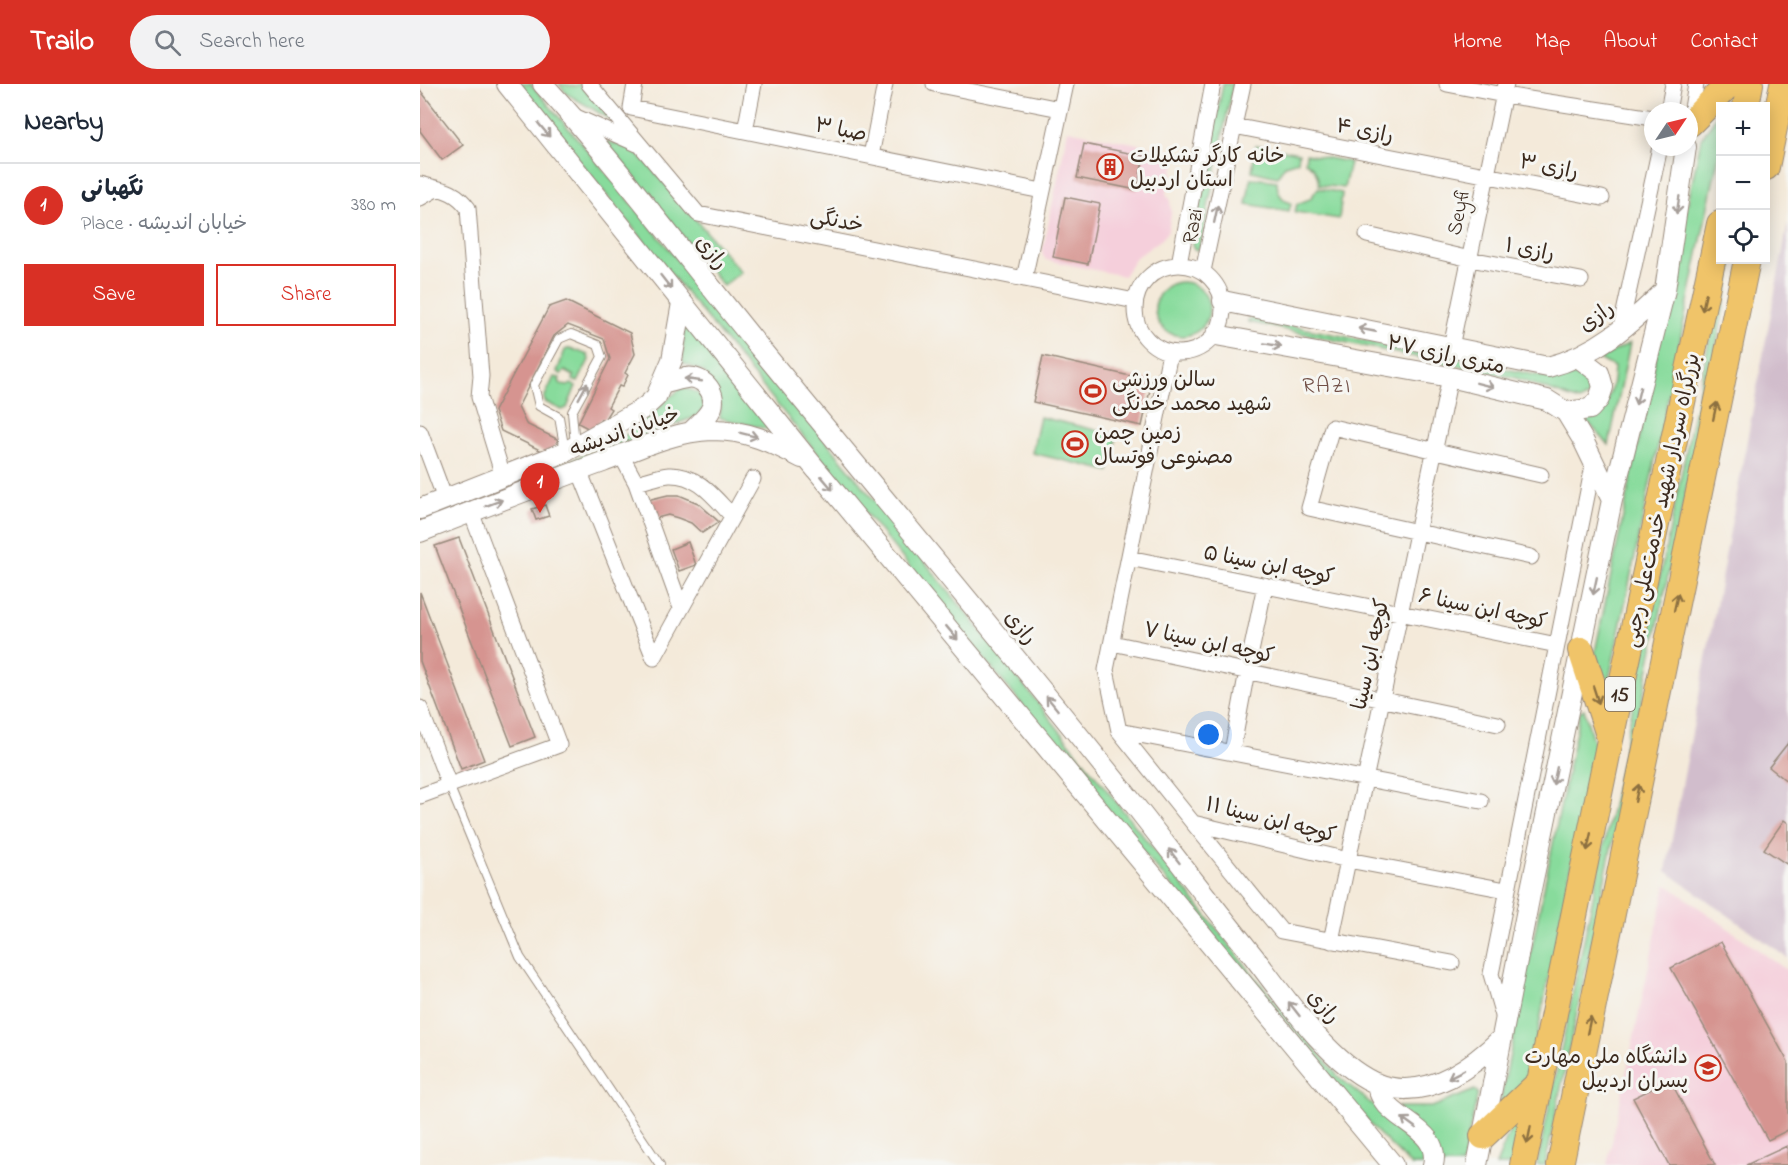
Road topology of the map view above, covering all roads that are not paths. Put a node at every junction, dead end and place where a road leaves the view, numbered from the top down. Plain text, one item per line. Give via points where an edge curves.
1 (507, 84) edge
2 (543, 84) edge
3 (589, 84) edge
4 (635, 84) edge
5 (754, 84) edge
6 (885, 84) edge
7 (934, 84) edge
8 (1065, 84) edge
9 (1213, 84) edge
10 (1243, 84) edge
11 (1447, 84) edge
12 (1673, 84) edge
13 (1696, 84) edge
14 (1729, 84) edge
15 (1750, 84) edge
16 (1783, 84) edge
17 (1505, 90) edge
18 (1670, 102) edge
19 (1693, 102) edge
20 (1747, 102) edge
21 (1060, 109) junction
22 (572, 115) junction
23 (1644, 116) edge
24 (1698, 120) edge
25 (1234, 126) junction
26 (745, 131) junction
27 (639, 146) junction
28 (871, 156) junction
29 (1658, 156) edge
30 (1685, 156) edge
31 (1768, 156) edge
32 (1487, 176) junction
33 (420, 184) edge
34 (436, 189) junction
35 (1042, 191) junction
36 (420, 198) edge
37 (1602, 198) dead end
38 (1367, 235) dead end
39 (1716, 243) edge
40 (1470, 259) junction
41 (1179, 264) junction
42 (1746, 264) edge
43 (1203, 271) junction
44 (1024, 279) junction
45 (1581, 280) dead end
46 (1665, 290) junction
47 (1135, 301) junction
48 (1223, 301) junction
49 (682, 303) junction
50 (1620, 331) junction
51 (1216, 335) junction
52 (1451, 347) junction
53 (1170, 353) junction
54 (1578, 357) junction
55 (1548, 367) joint
56 (1450, 377) junction
57 (663, 384) junction
58 (1566, 412) junction
59 (420, 432) edge
60 (691, 432) junction
61 (570, 449) junction
62 (1435, 450) junction
63 (621, 455) junction
64 (1594, 461) junction
65 (810, 462) junction
66 (579, 470) junction
67 (1541, 475) dead end
68 (503, 476) junction
69 (753, 478) dead end
70 (636, 483) junction
71 (445, 499) junction
72 (1612, 500) junction
73 (420, 508) edge
74 (471, 512) junction
75 (732, 516) junction
76 (420, 532) edge
77 (1417, 532) junction
78 (1531, 557) dead end
79 (1129, 558) junction
80 (1266, 585) junction
81 (681, 608) junction
82 (1401, 612) junction
83 (1112, 643) junction
84 (1569, 648) junction
85 (1025, 670) junction
86 (1247, 671) junction
87 (999, 691) junction
88 (1382, 699) junction
89 (420, 708) edge
90 (1498, 724) dead end
91 (1119, 731) junction
92 (1610, 740) junction
93 (1232, 752) junction
94 (1365, 779) junction
95 (449, 785) junction
96 (420, 796) edge
97 (1481, 801) dead end
98 (1193, 823) junction
99 (1348, 860) junction
100 (1506, 890) junction
101 (1331, 941) junction
102 (1452, 963) dead end
103 (1503, 1030) junction
104 (1376, 1083) junction
105 (1539, 1083) junction
106 (1483, 1136) junction
107 (660, 1165) edge
108 (1393, 1165) edge
109 (1433, 1165) edge
110 (1477, 1165) edge
111 (1523, 1165) edge
112 (1560, 1165) edge

1 -> 49 street
2 - 22 street, رازی
3 - 27 street, خدنگی
4 - 26 street, صبا ۳ via 631,108
5 - 26 street
6 - 28 street
7 - 21 street
8 - 21 street
9 - 41 street, Razi
10 - 25 street, Razi
11 - 17 street
12 - 18 street
13 - 19 street
14 - 24 highway
15 - 20 highway
16 - 31 highway
17 - 23 street
17 - 32 street, Seyfi
21 - 35 street
22 - 27 street
22 - 85 street, رازی
25 - 32 street, رازی ۴
43 -> 25 street, Razi
26 - 28 street, صبا ۳
27 - 44 street, خدنگی via 698,214
28 - 35 street, صبا ۳
29 - 50 street
30 -> 46 street
32 - 37 street, رازی ۳
32 - 40 street, Seyfi
33 - 34 street
34 - 36 street
34 - 68 street via 460,197 468,208 481,376 479,397
35 - 44 street
38 - 40 street, رازی ۱
39 -> 92 highway, بزرگراه سردار شهید خدمت‌علی رجبی / 15
40 - 45 street, رازی ۱
40 - 52 street, Seyfi
41 - 43 street
41 - 47 street via 1151,274
112 -> 42 highway, بزرگراه سردار شهید خدمت‌علی رجبی / 15
43 - 48 street via 1216,284
44 - 47 street, خدنگی
46 - 50 street, رازی
46 -> 72 street
47 - 53 street via 1139,328 1146,339
48 - 51 street via 1224,313
52 -> 48 street, ۲۷ متری رازی
49 - 57 street, خیابان اندیشه via 672,360
49 - 65 street
50 - 54 street, رازی
51 - 53 street via 1196,351
51 -> 56 street, ۲۷ متری رازی
52 - 55 street, ۲۷ متری رازی
53 - 79 street
54 - 55 street, رازی
54 - 58 street via 1599,373 1603,387 1590,409
56 -> 58 street, ۲۷ متری رازی via 1547,400
56 - 62 street, کوچه ابن سینا
60 -> 57 street via 712,409 710,389 704,381 688,377
57 - 61 street, خیابان اندیشه via 644,408
58 - 64 street
59 - 71 street
60 - 63 street, خیابان اندیشه
60 -> 65 street, خیابان اندیشه via 740,432 766,439
61 -> 61 lane via 572,412 602,357 597,345 571,334 559,339 534,385 539,406 559,417
61 - 68 street, خیابان اندیشه
62 - 67 street
62 - 77 street, کوچه ابن سینا
62 - 77 street via 1332,427 1309,508
63 - 66 street, خیابان اندیشه
63 - 70 street
64 - 72 street
64 - 84 street
65 -> 87 street
74 -> 66 street, خیابان اندیشه
66 - 81 street via 654,658
68 - 71 street, خیابان اندیشه
69 - 75 street
70 - 75 street via 669,475 691,479 708,489
70 - 81 street
71 - 73 street, خیابان اندیشه
72 -> 84 street
74 - 76 street, خیابان اندیشه
74 - 95 street via 559,745
75 - 81 street
77 - 78 street
77 - 82 street, کوچه ابن سینا
79 - 80 street, کوچه ابن سینا ۵
79 - 83 street, کوچه ابن سینا ۷
80 - 82 street, کوچه ابن سینا ۵
80 - 86 street
82 - 84 street, کوچه ابن سینا ۶
82 - 88 street, کوچه ابن سینا
83 - 86 street, کوچه ابن سینا ۷
83 - 91 street via 1106,670
84 -> 92 highway
84 - 100 street
84 -> 103 street via 1530,894
85 - 87 street
104 -> 85 street, رازی via 1358,1074 1313,1033
86 - 88 street, کوچه ابن سینا ۷
86 - 93 street
87 - 108 street
88 - 90 street, کوچه ابن سینا ۷
88 - 94 street, کوچه ابن سینا
89 - 95 street
91 - 93 street
91 - 98 street, کوچه ابن سینا ۱۱
92 -> 105 highway, بزرگراه سردار شهید خدمت‌علی رجبی / 15
93 - 94 street
94 - 97 street
94 - 99 street, کوچه ابن سینا
95 - 96 street
95 - 107 lane via 520,957
98 - 99 street, کوچه ابن سینا ۱۱
98 - 101 street via 1281,931
99 - 100 street, کوچه ابن سینا ۱۱
99 - 101 street, کوچه ابن سینا
100 - 103 street via 1491,974
101 - 102 street
103 -> 104 street, رازی via 1480,1058 1459,1074 1435,1084 1406,1088
103 - 106 street
109 -> 104 street via 1435,1152 1425,1135 1383,1100
105 - 106 highway
105 -> 111 highway, بزرگراه سردار شهید خدمت‌علی رجبی / 15
106 - 110 street

